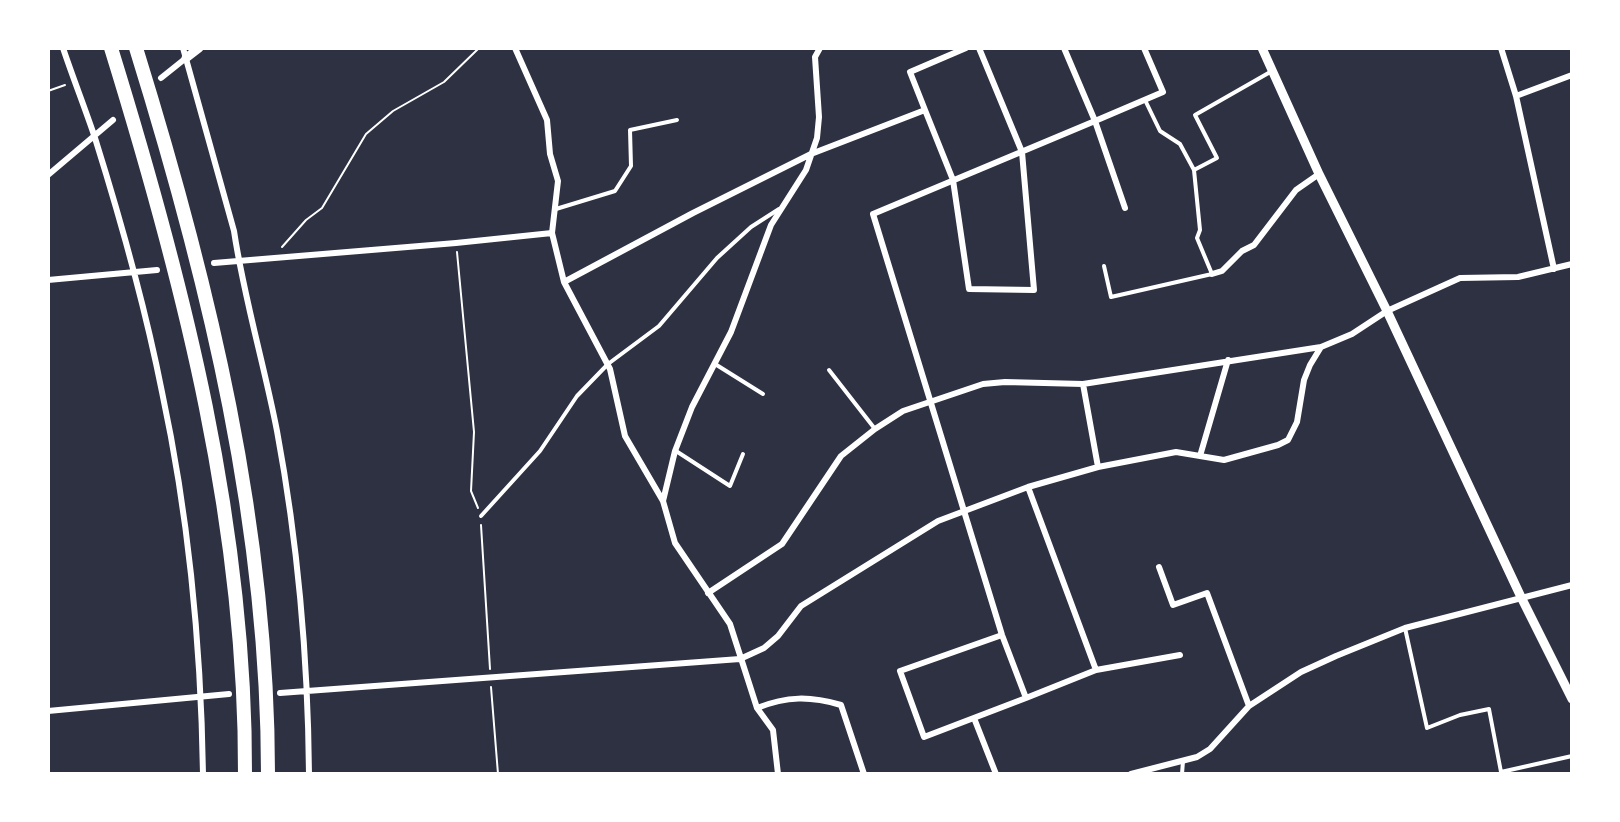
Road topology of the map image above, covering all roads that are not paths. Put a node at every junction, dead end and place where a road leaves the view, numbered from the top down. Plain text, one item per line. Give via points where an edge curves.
1 (63, 48) edge
2 (111, 48) edge
3 (136, 48) edge
4 (183, 48) edge
5 (199, 48) edge
6 (515, 48) edge
7 (820, 48) edge
8 (966, 48) edge
9 (979, 48) edge
10 (1064, 48) edge
11 (1144, 48) edge
12 (1262, 48) edge
13 (1501, 48) edge
14 (186, 58) junction
15 (1272, 70) junction
16 (1572, 75) edge
17 (161, 78) dead end
18 (1516, 96) junction
19 (1145, 100) junction
20 (925, 110) junction
21 (113, 120) dead end
22 (677, 120) dead end
23 (1095, 121) junction
24 (94, 136) junction
25 (1022, 152) junction
26 (811, 154) junction
27 (1194, 170) junction
28 (1319, 174) junction
29 (48, 175) edge
30 (953, 180) junction
31 (784, 206) junction
32 (1125, 208) dead end
33 (556, 209) junction
34 (552, 232) junction
35 (238, 260) junction
36 (214, 263) dead end
37 (1572, 264) edge
38 (1104, 266) dead end
39 (1554, 269) junction
40 (157, 270) dead end
41 (134, 273) junction
42 (1212, 274) junction
43 (48, 280) edge
44 (564, 282) junction
45 (1387, 311) junction
46 (1321, 347) junction
47 (1228, 360) junction
48 (608, 364) junction
49 (714, 364) junction
50 (829, 370) dead end
51 (1083, 384) junction
52 (764, 394) dead end
53 (930, 402) junction
54 (874, 429) junction
55 (675, 451) junction
56 (743, 454) dead end
57 (1200, 456) junction
58 (1098, 467) junction
59 (1028, 487) junction
60 (663, 501) junction
61 (964, 509) junction
62 (481, 516) road end
63 (1159, 567) dead end
64 (1572, 585) edge
65 (708, 592) junction
66 (1521, 597) junction
67 (1405, 628) junction
68 (1002, 635) junction
69 (1180, 655) dead end
70 (740, 659) junction
71 (1096, 670) junction
72 (307, 690) junction
73 (280, 693) dead end
74 (229, 694) dead end
75 (202, 696) junction
76 (1026, 698) junction
77 (1572, 699) edge
78 (1248, 706) junction
79 (757, 708) junction
80 (48, 711) edge
81 (974, 718) junction
82 (1572, 756) edge
83 (1183, 761) junction
84 (203, 774) edge
85 (245, 774) edge
86 (268, 774) edge
87 (309, 774) edge
88 (778, 774) edge
89 (864, 774) edge
90 (996, 774) edge
91 (1131, 774) edge
92 (1182, 774) edge

1 - 24 street
2 - 85 highway via 180,291 211,429 236,595
3 - 86 highway via 203,286 234,426 258,593
4 - 14 street
5 - 14 street
6 - 33 street via 547,120 550,154 558,181
7 - 26 street via 815,57 819,117
8 - 20 street via 910,72
9 - 25 street
10 - 23 street
11 - 19 street via 1163,92
12 - 15 street
13 - 18 street
14 - 17 street
14 - 35 street via 234,231
15 - 27 lane via 1195,115 1217,158
15 - 28 street
16 - 18 street
18 - 39 street
19 - 23 street
19 - 27 lane via 1160,131 1180,144
20 - 26 street
20 - 30 street
21 - 24 street
22 - 33 lane via 630,130 631,166 615,191
23 - 25 street
23 - 32 street
24 - 29 street
24 - 41 street
25 - 30 street
25 - 30 street via 1034,290 969,289
26 - 31 street
26 - 44 street
27 - 42 lane via 1200,230 1197,238
28 - 42 street via 1296,189 1254,245 1222,271
28 - 45 street
30 - 53 street via 873,214
31 - 48 lane via 751,227 717,258 659,326
31 - 49 street via 771,225 743,303
33 - 34 street
34 - 35 street
34 - 44 street
35 - 36 street
35 - 72 street via 277,433 300,595
37 - 39 street
38 - 42 lane via 1111,297
39 - 45 street via 1518,277 1460,278
40 - 41 street
41 - 43 street
41 - 75 street via 176,465
44 - 48 street
45 - 46 street via 1352,334
45 - 66 street
46 - 47 street
46 - 57 street via 1304,380 1297,422 1287,440 1224,460
47 - 51 street
47 - 57 street
48 - 60 street via 625,436
48 - 62 lane via 577,396 540,451
49 - 52 lane
49 - 55 street
50 - 54 lane
51 - 53 street via 983,384
51 - 58 street
53 - 54 street via 903,411
53 - 61 street
54 - 65 street via 841,456 782,544
55 - 56 lane via 730,486
55 - 60 street
57 - 58 street via 1176,452
58 - 59 street
59 - 61 street
59 - 71 street
60 - 65 street via 675,543
61 - 68 street
61 - 70 street via 921,531 801,606 778,636 764,648
63 - 78 street via 1173,604 1207,593
64 - 66 street
65 - 70 street via 730,624
66 - 67 street
66 - 77 street
67 - 78 street via 1301,672
67 - 82 lane via 1427,728 1489,709 1501,772
68 - 76 street
68 - 81 street via 900,671 924,737
69 - 71 street
70 - 72 street
70 - 79 street
71 - 76 street
72 - 73 street
72 - 87 street
74 - 75 street
75 - 80 street
75 - 84 street
76 - 81 street
78 - 83 street via 1210,749
79 - 88 street via 772,730
79 - 89 street via 802,697 841,705
81 - 90 street
83 - 91 street
83 - 92 lane

